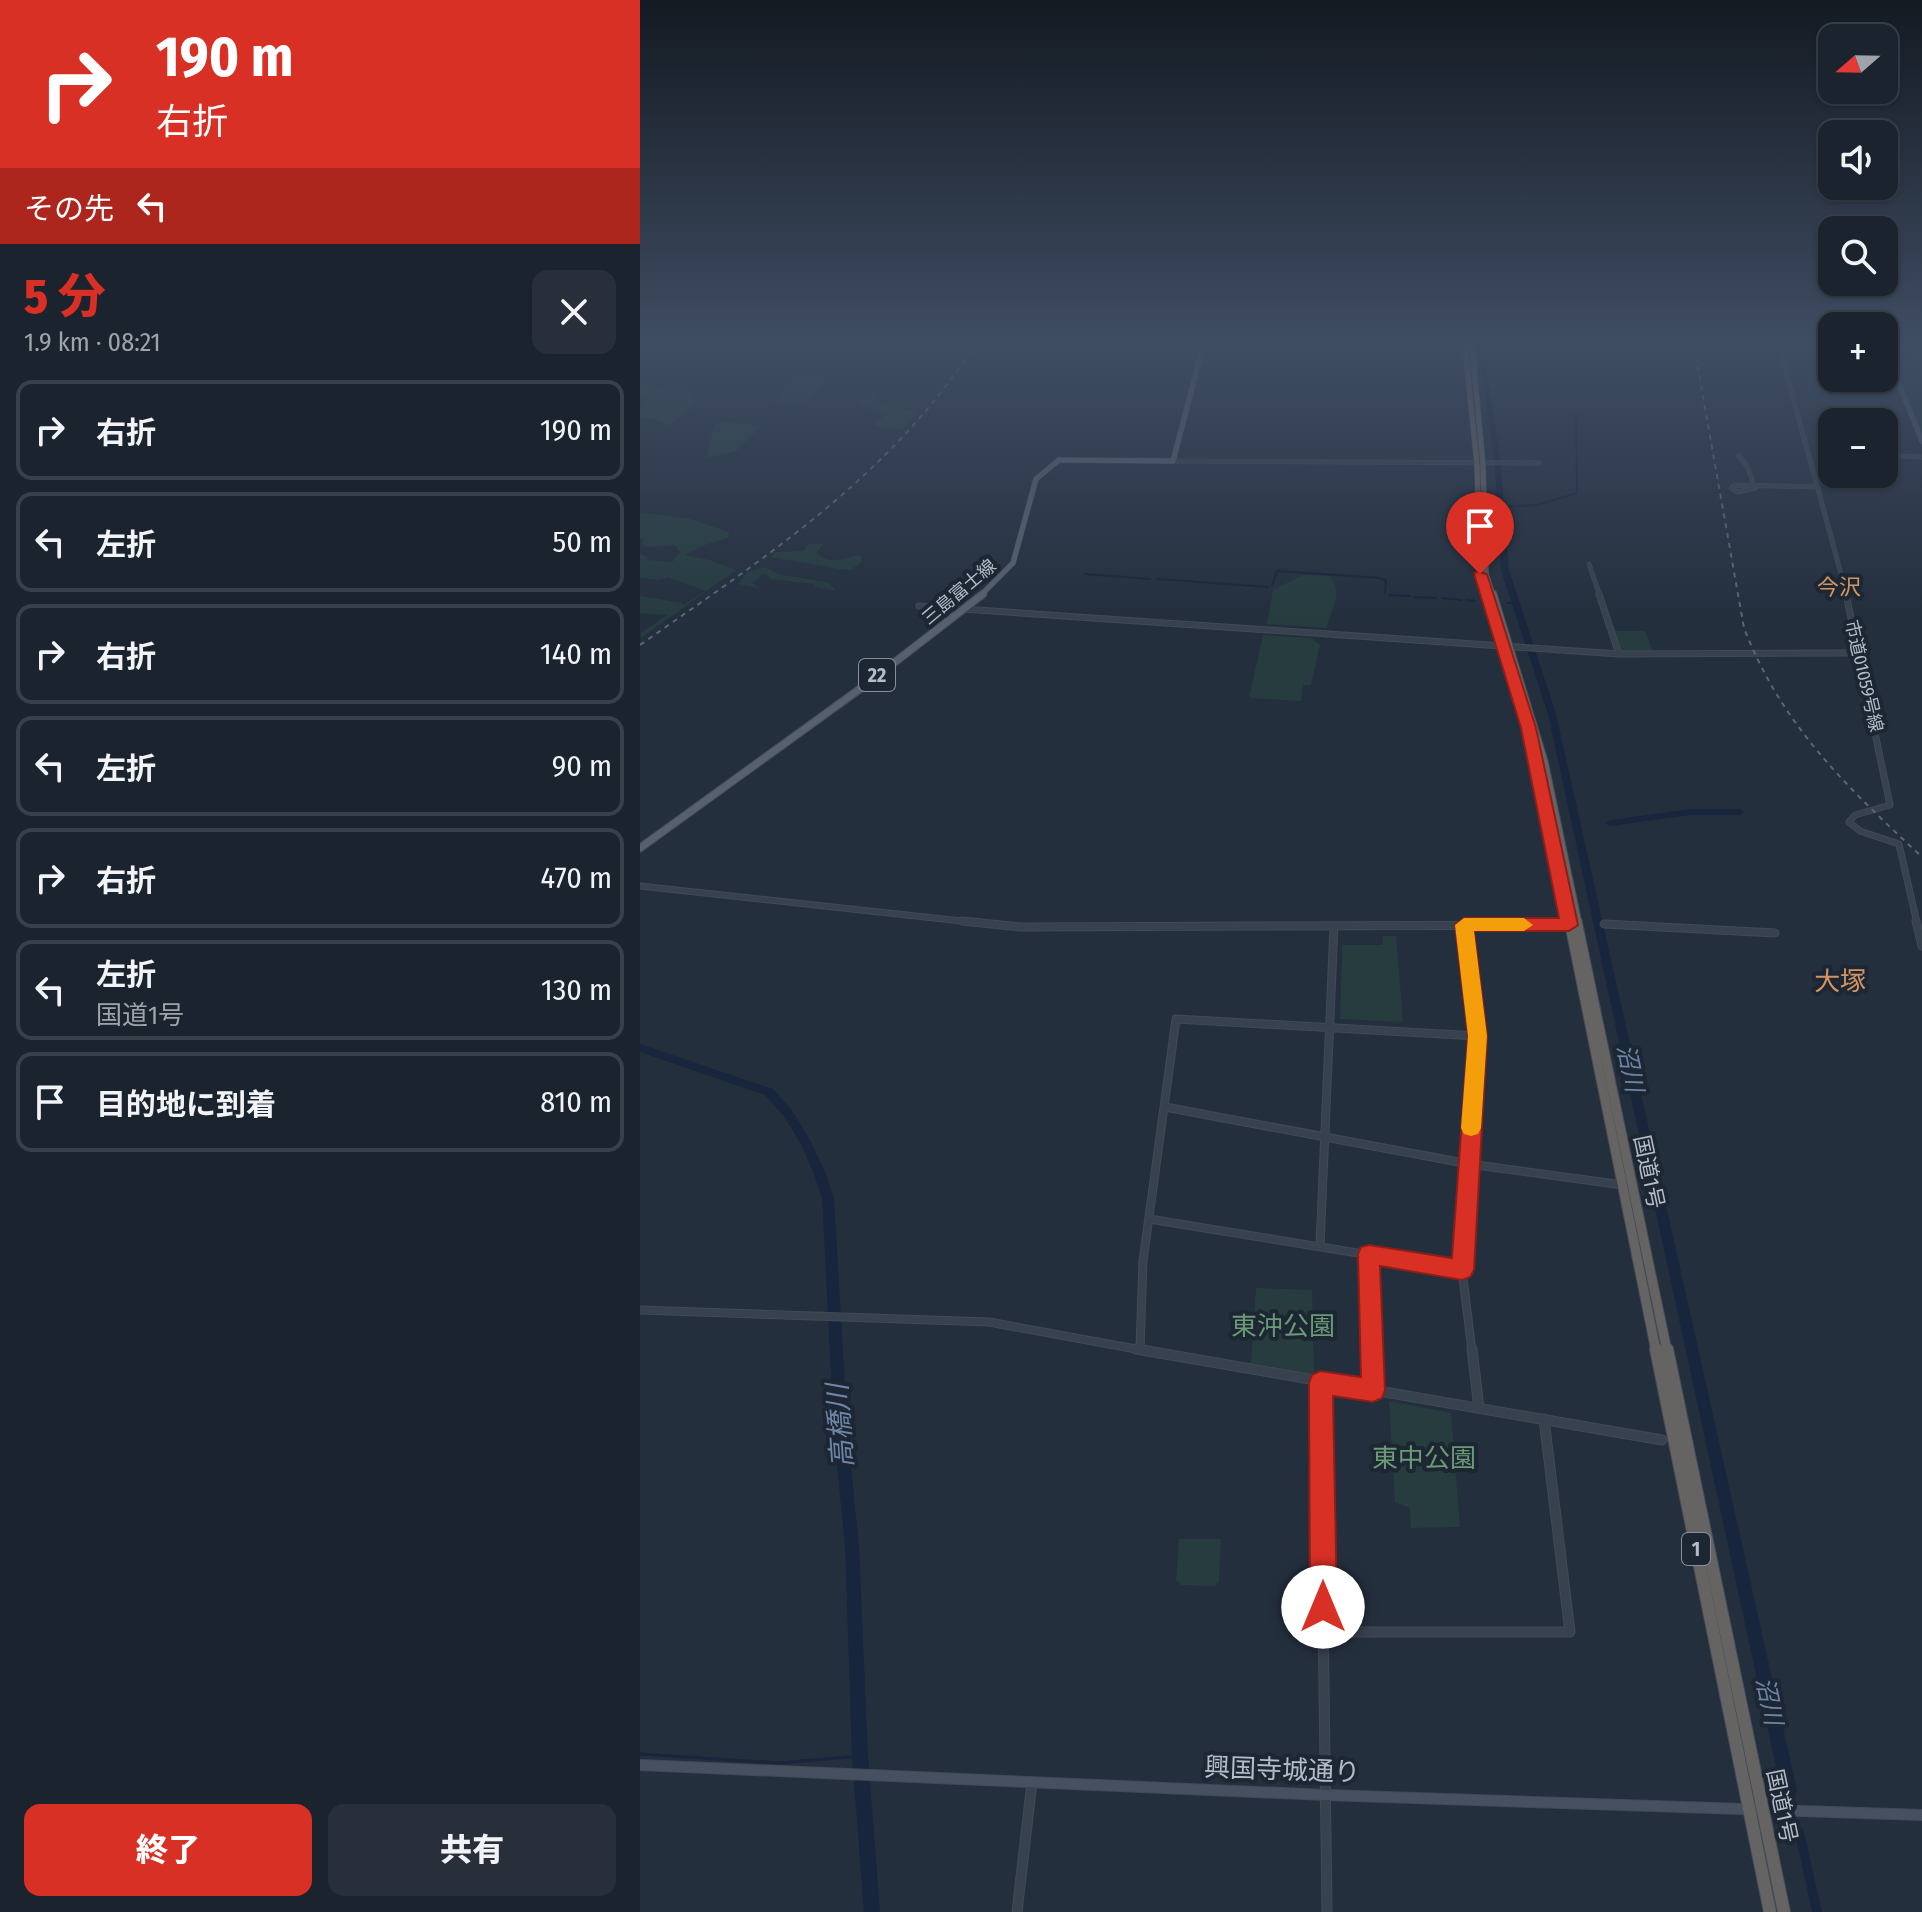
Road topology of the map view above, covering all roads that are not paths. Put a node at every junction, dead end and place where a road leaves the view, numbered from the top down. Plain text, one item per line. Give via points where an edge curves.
1 (1180, 435) edge
2 (1478, 435) edge
3 (1480, 435) edge
4 (1803, 435) edge
5 (1739, 456) dead end
6 (1898, 456) edge
7 (1922, 457) edge
8 (1173, 461) junction
9 (1539, 463) dead end
10 (1483, 465) junction
11 (1817, 487) junction
12 (1755, 488) junction
13 (1589, 564) dead end
14 (919, 606) dead end
15 (967, 609) junction
16 (1507, 647) junction
17 (1859, 653) junction
18 (1619, 654) junction
19 (640, 848) edge
20 (640, 886) edge
21 (1604, 924) dead end
22 (1464, 925) junction
23 (1569, 925) junction
24 (1334, 926) junction
25 (1775, 933) dead end
26 (1922, 946) edge
27 (1331, 1028) junction
28 (1477, 1036) junction
29 (1165, 1107) junction
30 (1327, 1137) junction
31 (1469, 1164) junction
32 (1627, 1186) junction
33 (1149, 1219) junction
34 (1320, 1245) junction
35 (1369, 1254) junction
36 (1462, 1270) junction
37 (640, 1310) edge
38 (1140, 1349) junction
39 (1320, 1383) junction
40 (1373, 1390) junction
41 (1479, 1408) junction
42 (1544, 1419) junction
43 (1662, 1440) dead end
44 (1323, 1632) junction
45 (640, 1765) edge
46 (1032, 1782) junction
47 (1326, 1795) junction
48 (1763, 1808) junction
49 (1749, 1809) junction
50 (1922, 1815) edge
51 (1017, 1912) edge
52 (1327, 1912) edge
53 (1770, 1912) edge
54 (1784, 1912) edge

1 - 8 main road
2 - 10 highway, 国道1号 / 1
3 - 10 highway, 国道1号 / 1
4 - 11 street, 市道01059号線
5 - 12 street
6 - 7 street
8 - 10 street
8 - 15 main road, 三島富士線 / 22 via 1059,460 1036,479 1013,563
9 - 10 street
10 - 16 highway, 国道1号 / 1 via 1486,574
11 - 12 street
11 - 17 street, 市道01059号線
12 - 12 street via 1740,492 1731,488 1734,485
13 - 18 street
14 - 15 street
15 - 16 street
15 - 19 main road, 三島富士線 / 22
16 - 18 street
16 - 23 highway, 国道1号 / 1 via 1532,740
16 - 32 highway, 国道1号 / 1 via 1544,761
17 - 18 street
17 - 26 street, 市道01059号線 via 1890,805 1855,815 1849,822 1861,833 1899,844
20 - 24 street via 1020,927
21 - 25 street
22 - 23 street
22 - 24 street
22 - 28 street
23 - 32 highway, 国道1号 / 1
24 - 27 street
27 - 28 street
27 - 29 street via 1176,1019
27 - 30 street
28 - 31 street
29 - 30 street
29 - 33 street
30 - 31 street
30 - 34 street
31 - 32 street
31 - 36 street
32 - 48 highway, 国道1号 / 1
32 - 49 highway, 国道1号 / 1
33 - 34 street
33 - 38 street
34 - 35 street
35 - 36 street
35 - 40 street
36 - 41 street
37 - 38 street via 989,1322
38 - 39 street
39 - 40 street
39 - 44 street
40 - 41 street
41 - 42 street
42 - 43 street
42 - 44 street via 1570,1632
44 - 47 street
45 - 46 main road, 興国寺城通り
46 - 47 main road, 興国寺城通り
46 - 51 street
47 - 49 main road, 興国寺城通り
47 - 52 street
48 - 49 main road, 興国寺城通り
48 - 50 main road, 興国寺城通り
48 - 54 highway, 国道1号 / 1
49 - 53 highway, 国道1号 / 1

